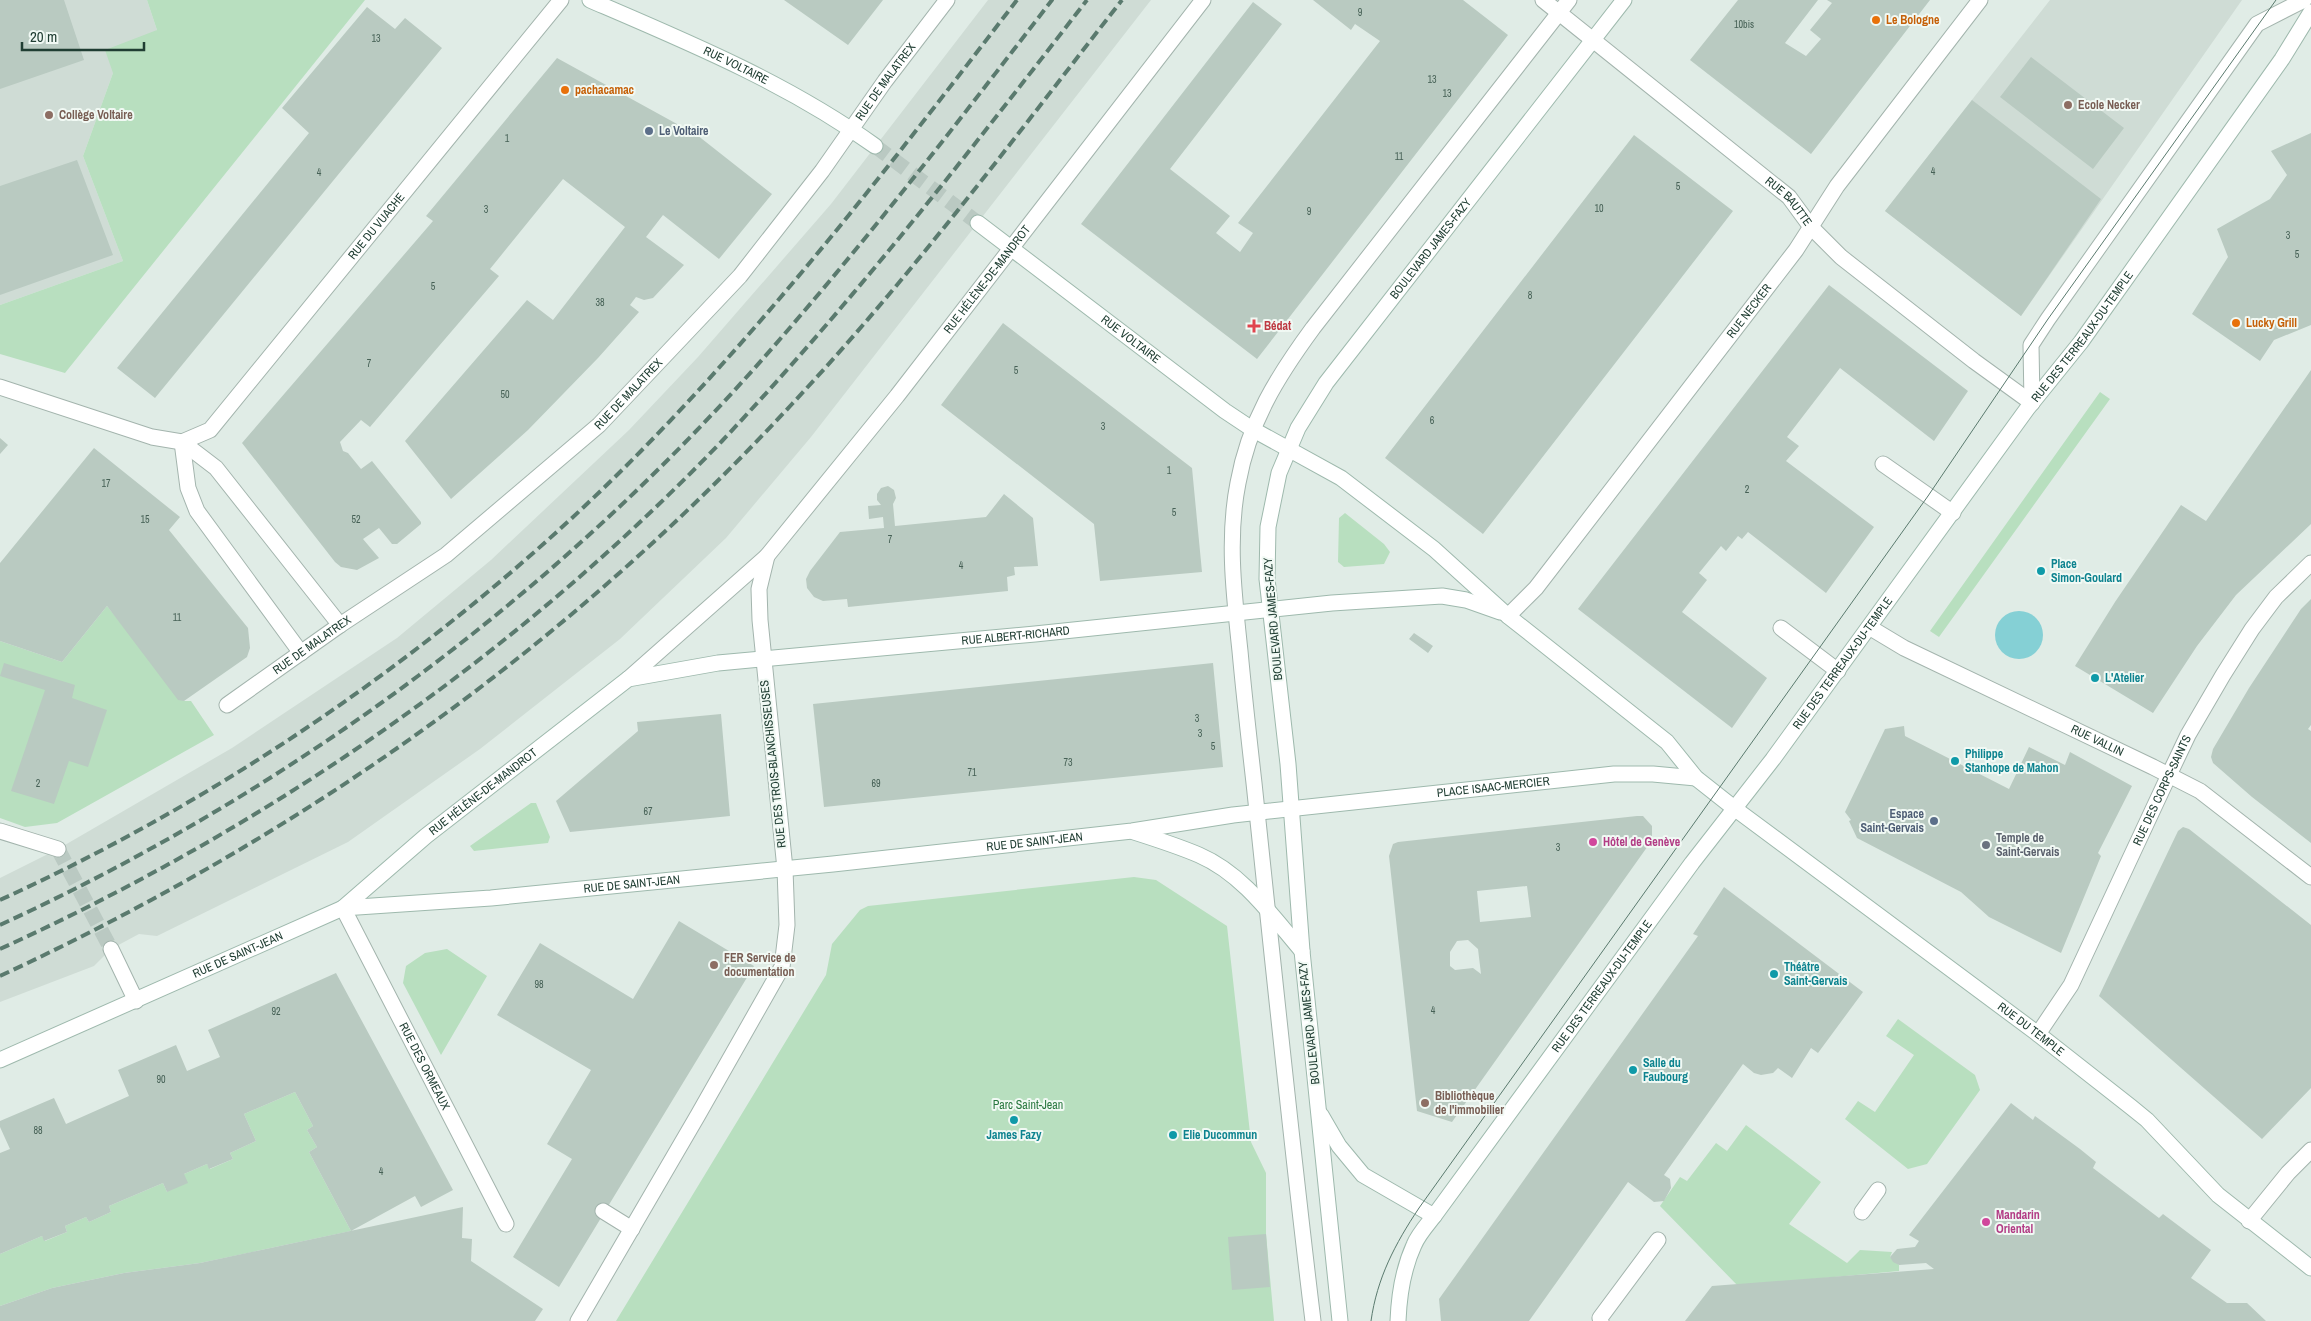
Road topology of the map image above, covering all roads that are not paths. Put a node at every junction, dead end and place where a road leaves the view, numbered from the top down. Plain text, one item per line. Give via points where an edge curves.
1 (561, 0) edge
2 (590, 0) edge
3 (947, 0) edge
4 (1203, 0) edge
5 (1543, 0) edge
6 (1569, 0) edge
7 (1624, 0) edge
8 (1980, 0) edge
9 (2304, 0) edge
10 (2311, 12) edge
11 (1559, 13) junction
12 (1594, 40) junction
13 (851, 129) junction
14 (875, 146) tunnel mouth
15 (978, 223) tunnel mouth
16 (1811, 227) junction
17 (1012, 249) junction
18 (0, 387) edge
19 (2032, 403) junction
20 (1252, 429) junction
21 (182, 442) junction
22 (1289, 449) junction
23 (1883, 464) dead end
24 (1953, 513) junction
25 (767, 556) junction
26 (2311, 563) edge
27 (1269, 608) junction
28 (1235, 612) junction
29 (1508, 616) junction
30 (340, 625) junction
31 (1870, 627) junction
32 (1781, 628) dead end
33 (301, 653) junction
34 (762, 658) junction
35 (1838, 671) junction
36 (628, 679) junction
37 (227, 705) dead end
38 (2169, 775) junction
39 (1696, 778) junction
40 (1734, 808) junction
41 (1292, 810) junction
42 (1257, 812) junction
43 (0, 831) edge
44 (1132, 831) junction
45 (58, 849) tunnel mouth
46 (785, 869) junction
47 (2311, 877) edge
48 (343, 908) junction
49 (1266, 909) junction
50 (111, 949) tunnel mouth
51 (1302, 951) junction
52 (136, 1001) junction
53 (2038, 1034) junction
54 (0, 1060) edge
55 (1318, 1110) junction
56 (2311, 1150) edge
57 (1878, 1190) dead end
58 (603, 1212) dead end
59 (1862, 1212) dead end
60 (1434, 1216) junction
61 (2249, 1221) junction
62 (506, 1224) dead end
63 (632, 1229) junction
64 (1658, 1240) dead end
65 (2311, 1268) edge
66 (578, 1321) edge
67 (1313, 1321) edge
68 (1340, 1321) edge
69 (1398, 1321) edge
70 (1601, 1321) edge

1 - 21 street, RUE DU VUACHE via 210,430
2 - 13 street, RUE VOLTAIRE via 709,50
3 - 13 street, RUE DE MALATREX
4 - 17 street, RUE HÉLÈNE-DE-MANDROT
5 - 11 street, RUE BAUTTE
6 - 11 street
7 - 12 street, BOULEVARD JAMES-FAZY
8 - 16 street, RUE NECKER via 1837,186
9 - 19 street via 2257,24 2048,319 2031,345
10 - 19 street, RUE DES TERREAUX-DU-TEMPLE via 2282,59 2081,342
11 - 12 street, RUE BAUTTE
11 - 20 street via 1278,376
12 - 16 street, RUE BAUTTE via 1789,197
12 - 22 street, BOULEVARD JAMES-FAZY via 1346,355 1313,401
13 - 14 street, RUE VOLTAIRE
13 - 30 street, RUE DE MALATREX via 740,276 599,425 446,555
15 - 17 street, RUE VOLTAIRE
16 - 19 street, RUE BAUTTE via 1841,257
16 - 29 street, RUE NECKER via 1536,588
17 - 20 street, RUE VOLTAIRE
17 - 25 street, RUE HÉLÈNE-DE-MANDROT
18 - 21 street via 152,437
19 - 24 street, RUE DES TERREAUX-DU-TEMPLE
20 - 22 street, RUE VOLTAIRE
20 - 28 street via 1232,518
21 - 30 street via 216,468
21 - 33 street via 188,488 197,511
22 - 27 street, BOULEVARD JAMES-FAZY via 1279,473 1268,527
22 - 29 street via 1341,478 1373,502 1434,550
23 - 24 street
24 - 31 street, RUE DES TERREAUX-DU-TEMPLE
25 - 34 street, RUE HÉLÈNE-DE-MANDROT via 759,589
25 - 36 street, RUE HÉLÈNE-DE-MANDROT
26 - 38 street, RUE DES CORPS-SAINTS via 2276,597 2252,629 2188,735
27 - 28 street, RUE ALBERT-RICHARD
27 - 29 street via 1442,596 1466,600
27 - 41 street, BOULEVARD JAMES-FAZY
28 - 34 street, RUE ALBERT-RICHARD via 1035,634
28 - 42 street
29 - 39 street via 1667,742
30 - 33 street, RUE DE MALATREX
31 - 35 street, RUE DES TERREAUX-DU-TEMPLE
31 - 38 street, RUE VALLIN via 1904,648
32 - 35 street
33 - 37 street, RUE DE MALATREX
34 - 36 street, RUE HÉLÈNE-DE-MANDROT via 718,662
34 - 46 street, RUE DES TROIS-BLANCHISSEUSES
35 - 40 street, RUE DES TERREAUX-DU-TEMPLE
36 - 48 street, RUE HÉLÈNE-DE-MANDROT via 426,836
38 - 47 street, RUE VALLIN via 2200,791
38 - 53 street, RUE DES CORPS-SAINTS via 2071,985
39 - 40 street
39 - 41 street, PLACE ISAAC-MERCIER via 1614,774
40 - 53 street, RUE DU TEMPLE
40 - 60 street, RUE DES TERREAUX-DU-TEMPLE
41 - 42 street, RUE DE SAINT-JEAN
41 - 51 street, BOULEVARD JAMES-FAZY
42 - 44 street, RUE DE SAINT-JEAN
42 - 49 street
43 - 45 street
44 - 46 street, RUE DE SAINT-JEAN
44 - 49 street via 1200,855 1230,874
46 - 48 street, RUE DE SAINT-JEAN via 491,898
46 - 63 street, RUE DES TROIS-BLANCHISSEUSES via 787,925 782,967
48 - 52 street, RUE DE SAINT-JEAN
48 - 62 street, RUE DES ORMEAUX
49 - 51 street
49 - 67 street
50 - 52 street
51 - 55 street, BOULEVARD JAMES-FAZY
52 - 54 street, RUE DE SAINT-JEAN
53 - 61 street, RUE DU TEMPLE via 2147,1120 2218,1195
55 - 60 street via 1339,1146 1363,1175
55 - 68 street, BOULEVARD JAMES-FAZY
56 - 61 street
57 - 59 street
58 - 63 street
60 - 69 street, RUE DES TERREAUX-DU-TEMPLE via 1414,1244 1399,1296
61 - 65 street, RUE DU TEMPLE
63 - 66 street
64 - 70 street via 1600,1318

